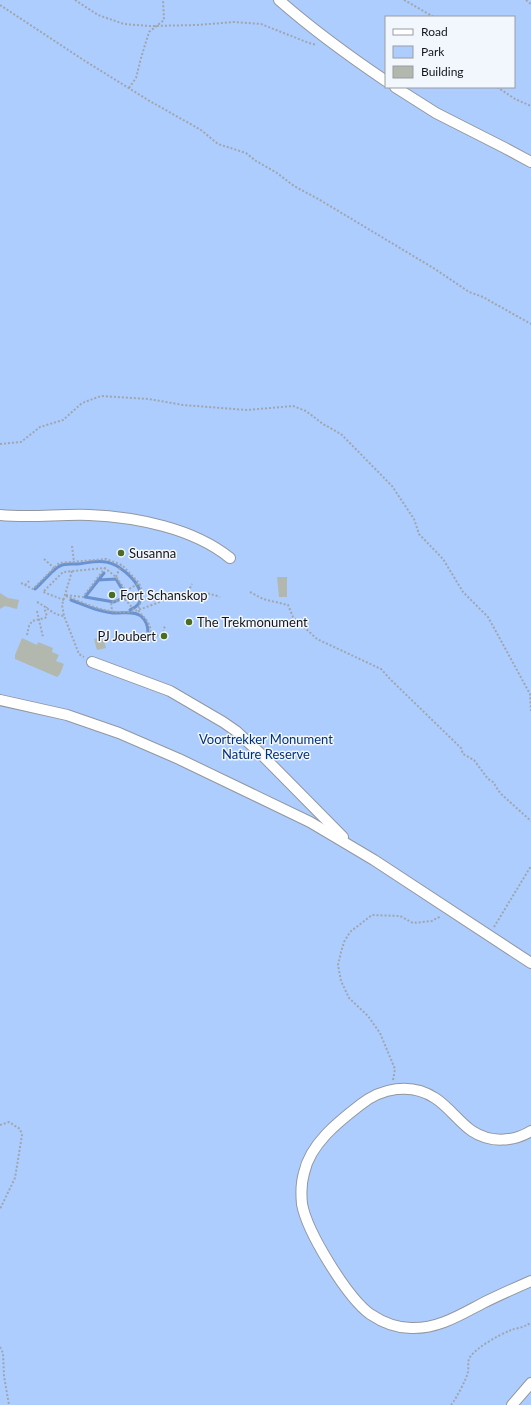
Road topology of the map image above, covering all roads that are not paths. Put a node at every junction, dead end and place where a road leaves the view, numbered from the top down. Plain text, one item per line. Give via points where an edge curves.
1 (279, 0) edge
2 (385, 80) edge
3 (396, 88) edge
4 (531, 162) edge
5 (0, 515) edge
6 (230, 558) dead end
7 (92, 662) road end
8 (0, 700) edge
9 (352, 846) junction
10 (531, 963) edge
11 (531, 1131) edge
12 (531, 1280) edge
13 (531, 1383) edge
14 (512, 1405) edge

1 - 2 street via 319,34
3 - 4 street via 436,113
5 - 6 street via 88,515 138,520 194,536
7 - 9 street via 170,691 236,731
8 - 9 street via 67,715 138,741 292,813
9 - 10 street
11 - 12 street via 505,1140 494,1139 473,1131 434,1097 422,1092 410,1089 377,1094 348,1115 320,1142 307,1162 302,1195 305,1217 321,1250 361,1306 378,1319 400,1327 431,1327
13 - 14 street

